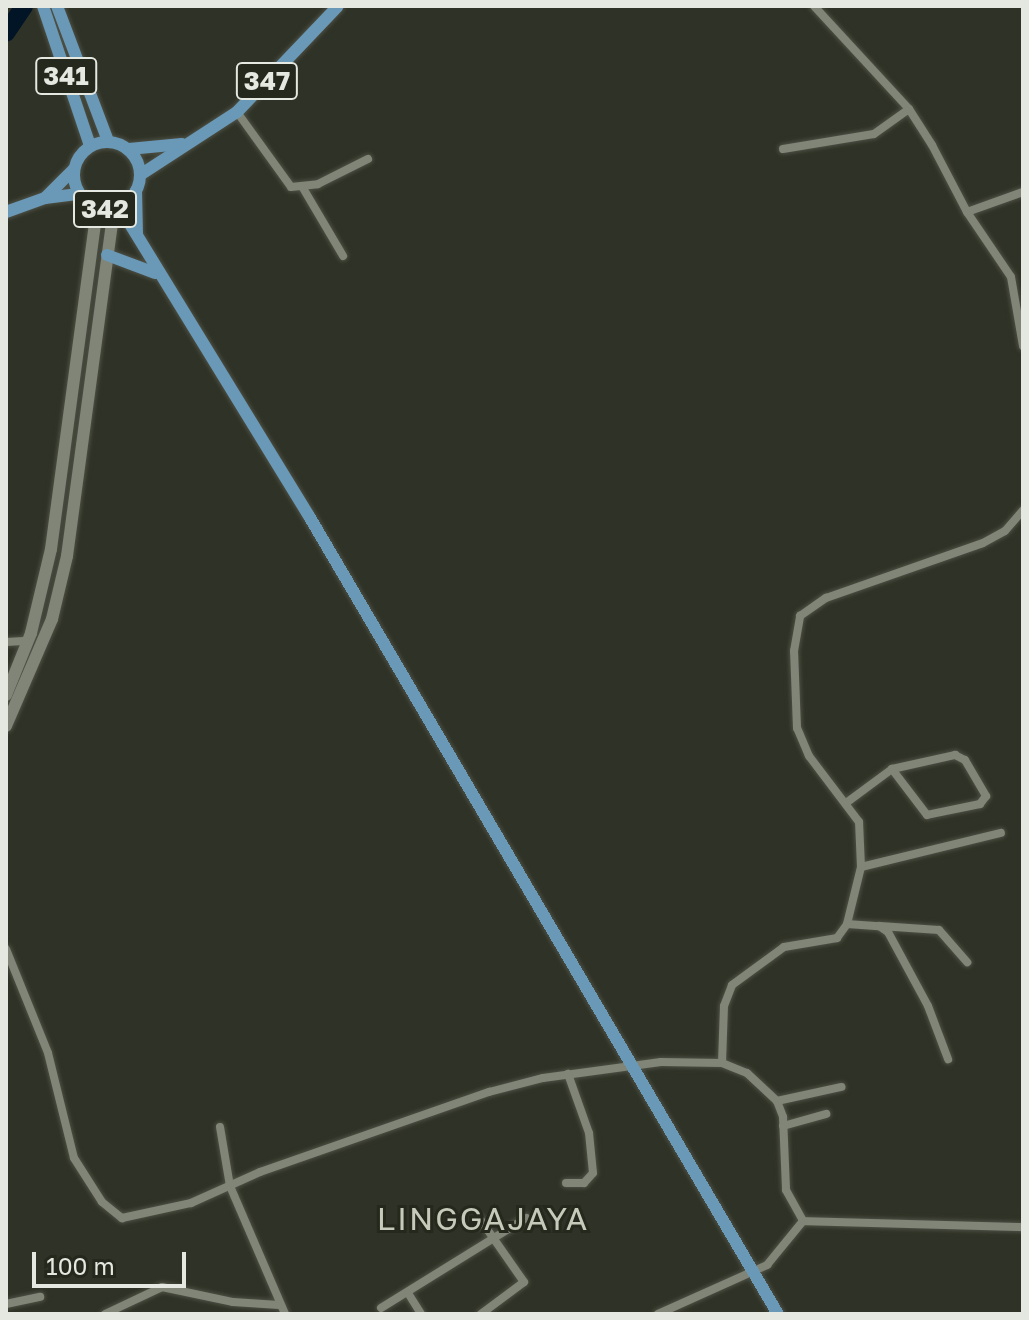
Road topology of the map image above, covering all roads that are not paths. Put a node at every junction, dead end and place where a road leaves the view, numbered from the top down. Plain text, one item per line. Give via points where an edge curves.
1 (338, 6) edge
2 (814, 6) edge
3 (57, 7) edge
4 (45, 11) edge
5 (909, 109) junction
6 (237, 112) junction
7 (108, 141) junction
8 (185, 144) junction
9 (90, 146) junction
10 (129, 149) junction
11 (783, 149) dead end
12 (368, 159) dead end
13 (73, 170) junction
14 (140, 175) junction
15 (303, 188) junction
16 (136, 191) junction
17 (1023, 192) edge
18 (79, 194) junction
19 (45, 198) junction
20 (97, 207) junction
21 (117, 207) junction
22 (6, 212) edge
23 (967, 212) junction
24 (137, 238) junction
25 (107, 255) junction
26 (343, 256) dead end
27 (155, 273) junction
28 (1023, 346) edge
29 (1023, 510) edge
30 (51, 549) junction
31 (67, 556) junction
32 (28, 641) junction
33 (6, 642) edge
34 (6, 695) edge
35 (9, 711) edge
36 (6, 726) edge
37 (892, 769) junction
38 (846, 803) junction
39 (1001, 833) dead end
40 (861, 867) junction
41 (847, 924) junction
42 (879, 926) junction
43 (6, 949) edge
44 (967, 962) dead end
45 (948, 1059) dead end
46 (722, 1063) junction
47 (632, 1064) junction
48 (568, 1074) junction
49 (841, 1087) dead end
50 (777, 1101) junction
51 (826, 1114) dead end
52 (783, 1126) junction
53 (220, 1127) dead end
54 (566, 1183) dead end
55 (230, 1186) junction
56 (526, 1218) dead end
57 (480, 1219) dead end
58 (803, 1221) junction
59 (1023, 1227) edge
60 (494, 1241) junction
61 (753, 1271) junction
62 (408, 1293) junction
63 (40, 1297) dead end
64 (6, 1304) edge
65 (279, 1305) junction
66 (381, 1308) dead end
67 (105, 1314) edge
68 (285, 1314) edge
69 (421, 1314) edge
70 (481, 1314) edge
71 (658, 1314) edge
72 (778, 1314) edge

1 - 6 main road, 347
2 - 5 street
3 - 4 main road
3 - 7 main road, 341
4 - 9 main road, 341
5 - 11 street via 874,134
5 - 23 street
6 - 8 main road, 347
6 - 15 street via 280,177 291,187
7 - 9 main road, 342
7 - 10 main road, 342
8 - 10 main road
8 - 14 main road
9 - 13 main road, 342
10 - 14 main road, 342
12 - 15 street
13 - 18 main road, 342
13 - 19 main road
14 - 16 main road, 342
15 - 26 street
16 - 21 main road, 342
16 - 24 main road
17 - 23 street
18 - 19 main road
18 - 20 main road, 342
19 - 22 main road
20 - 21 main road, 342
20 - 30 street
21 - 24 main road
21 - 25 street
23 - 28 street via 1011,277
24 - 27 main road
25 - 27 main road
25 - 31 street
27 - 47 main road via 309,516
29 - 38 street via 1005,531 983,543 826,598 800,616 794,651 800,740
30 - 31 street
30 - 32 street
31 - 35 street via 52,619
32 - 33 street
32 - 34 street
35 - 36 street
37 - 37 street via 955,755 965,760 986,796 980,804 927,815
37 - 38 street
38 - 40 street via 863,836
39 - 40 street
40 - 41 street
41 - 42 street
41 - 46 street via 837,938 769,954 732,985 724,1006
42 - 44 street via 939,930
42 - 45 street via 901,951
43 - 55 street via 48,1053 74,1158 102,1202 122,1218 136,1217
46 - 47 street
46 - 50 street via 747,1073
47 - 48 street
47 - 61 main road
48 - 54 street via 589,1133 593,1173 584,1183
48 - 55 street via 433,1108
49 - 50 street
50 - 52 street
51 - 52 street
52 - 58 street via 786,1190
53 - 55 street
55 - 65 street
56 - 60 street
57 - 60 street
58 - 59 street
58 - 61 street via 783,1250
60 - 62 street
60 - 70 street via 524,1282
61 - 71 street
61 - 72 main road
62 - 66 street
62 - 69 street
63 - 64 street
65 - 67 street via 162,1287
65 - 68 street

